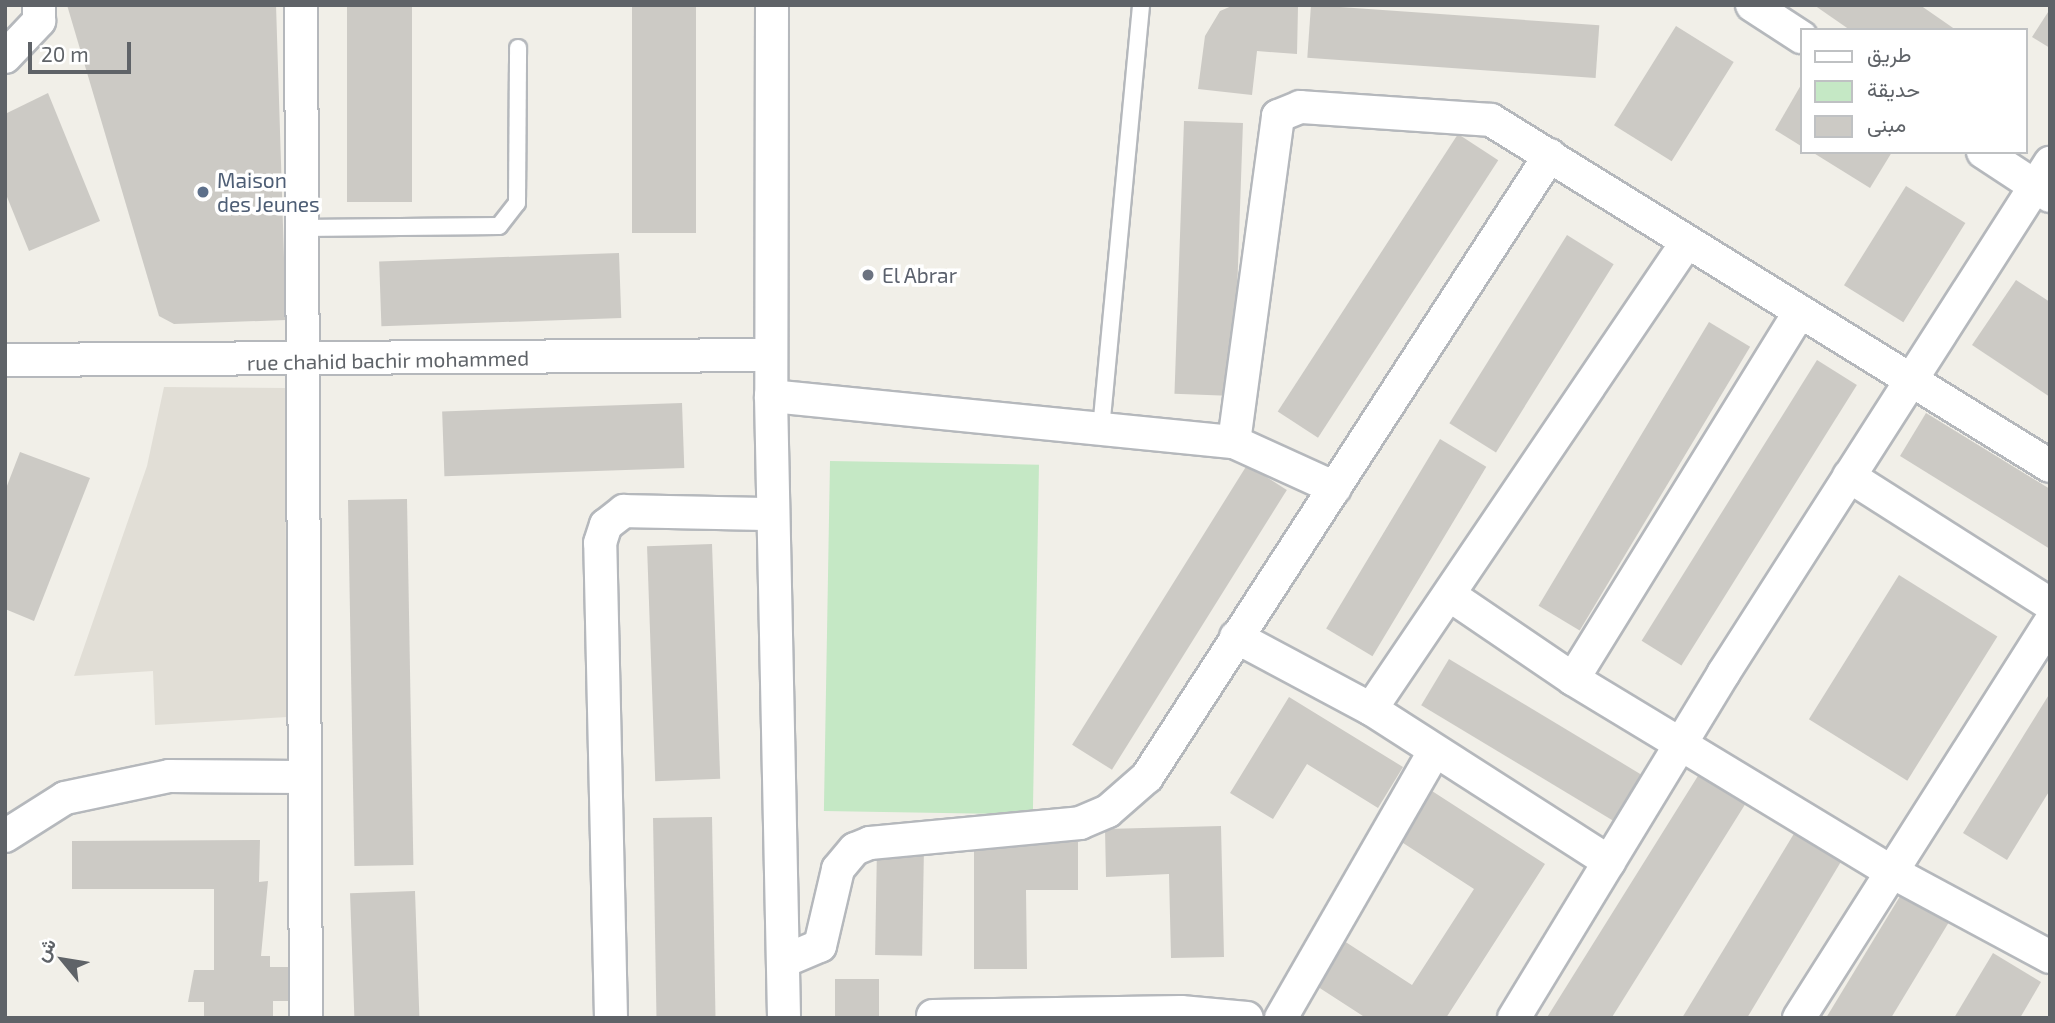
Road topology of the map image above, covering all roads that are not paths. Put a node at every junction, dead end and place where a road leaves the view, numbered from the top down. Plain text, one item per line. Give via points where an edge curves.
1 (39, 5) edge
2 (301, 5) edge
3 (772, 5) edge
4 (1141, 5) edge
5 (1752, 5) edge
6 (1800, 36) edge
7 (518, 48) dead end
8 (5, 57) edge
9 (1987, 154) edge
10 (1550, 155) junction
11 (2045, 181) edge
12 (302, 228) junction
13 (1687, 242) junction
14 (1800, 312) junction
15 (771, 355) junction
16 (5, 360) edge
17 (302, 361) junction
18 (1912, 381) junction
19 (771, 396) junction
20 (1101, 429) junction
21 (1234, 442) junction
22 (2050, 466) edge
23 (1849, 476) junction
24 (1335, 488) junction
25 (774, 514) junction
26 (1451, 596) junction
27 (2050, 604) edge
28 (2050, 623) edge
29 (1236, 637) junction
30 (1573, 679) junction
31 (1371, 709) junction
32 (1684, 741) junction
33 (1433, 754) junction
34 (301, 777) junction
35 (5, 836) edge
36 (1609, 862) junction
37 (1892, 872) junction
38 (2050, 957) edge
39 (784, 961) junction
40 (933, 1016) edge
41 (306, 1018) edge
42 (611, 1018) edge
43 (784, 1018) edge
44 (1247, 1018) edge
45 (1281, 1018) edge
46 (1514, 1018) edge
47 (1799, 1018) edge

1 - 8 street via 39,21
2 - 12 street
3 - 15 street
4 - 20 lane
5 - 6 street
7 - 12 lane via 517,203 499,226
9 - 11 street
10 - 13 street
10 - 21 street via 1491,120 1300,107 1278,116
10 - 24 street
11 - 18 street
12 - 17 street
13 - 14 street
13 - 26 street
14 - 18 street
14 - 30 street
15 - 17 street, rue chahid bachir mohammed
15 - 19 street
16 - 17 street, rue chahid bachir mohammed
17 - 34 street
18 - 22 street
18 - 23 street
19 - 20 street
19 - 25 street
20 - 21 street
21 - 24 street
23 - 27 street
23 - 32 street
24 - 29 street
25 - 39 street
25 - 42 street via 624,511 606,525 600,543
26 - 30 street
26 - 31 street
28 - 37 street
29 - 31 street
29 - 39 street via 1147,777 1108,811 1080,824 870,843 855,849 838,869 820,946
30 - 32 street
31 - 33 street
32 - 36 street
32 - 37 street
33 - 36 street
33 - 45 street
34 - 35 street via 169,776 65,798
34 - 41 street
36 - 46 street
37 - 38 street
37 - 47 street
39 - 43 street
40 - 44 street via 1181,1012

